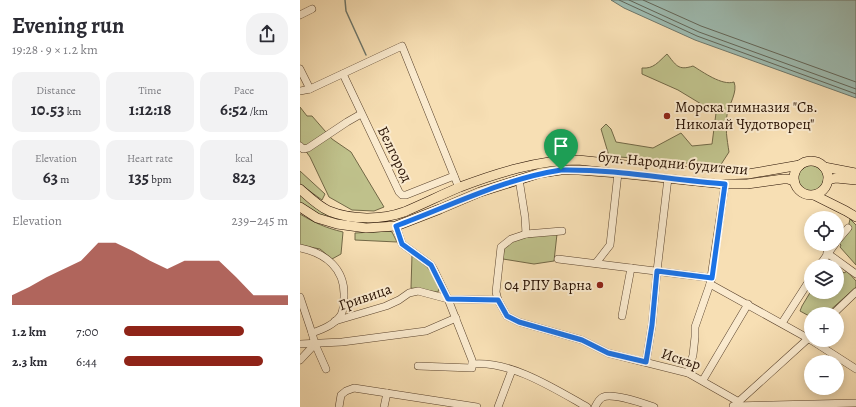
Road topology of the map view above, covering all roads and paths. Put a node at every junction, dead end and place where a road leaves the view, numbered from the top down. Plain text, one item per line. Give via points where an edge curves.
1 (312, 9) dead end
2 (300, 15) edge
3 (300, 69) edge
4 (343, 74) junction
5 (310, 89) junction
6 (300, 91) edge
7 (361, 114) junction
8 (300, 146) edge
9 (800, 165) junction
10 (824, 167) junction
11 (618, 173) junction
12 (856, 173) edge
13 (454, 176) junction
14 (668, 178) junction
15 (519, 179) junction
16 (856, 180) edge
17 (794, 181) junction
18 (725, 184) junction
19 (826, 184) junction
20 (459, 188) junction
21 (300, 189) edge
22 (814, 195) junction
23 (300, 208) edge
24 (856, 210) edge
25 (856, 217) edge
26 (396, 226) junction
27 (848, 228) dead end
28 (562, 231) dead end
29 (844, 233) edge
30 (526, 234) junction
31 (300, 248) edge
32 (827, 253) joint
33 (558, 259) dead end
34 (823, 259) edge
35 (596, 264) junction
36 (631, 268) junction
37 (657, 271) junction
38 (856, 274) edge
39 (711, 281) junction
40 (804, 289) edge
41 (856, 292) edge
42 (300, 297) edge
43 (448, 299) junction
44 (498, 300) junction
45 (748, 304) junction
46 (840, 307) edge
47 (622, 316) dead end
48 (456, 318) junction
49 (335, 321) junction
50 (782, 324) junction
51 (312, 333) junction
52 (804, 335) edge
53 (804, 343) edge
54 (300, 344) edge
55 (315, 344) junction
56 (823, 347) edge
57 (303, 355) edge
58 (300, 360) edge
59 (646, 362) junction
60 (418, 366) dead end
61 (472, 366) junction
62 (326, 369) dead end
63 (856, 369) edge
64 (512, 370) junction
65 (688, 373) junction
66 (703, 380) junction
67 (386, 393) junction
68 (856, 402) edge
69 (735, 405) edge
70 (472, 406) edge
71 (339, 407) edge
72 (384, 407) edge
73 (498, 407) edge
74 (587, 407) edge
75 (595, 407) edge
76 (654, 407) edge

1 - 2 street
3 - 5 street
4 - 5 street
4 - 7 street, Белгород
4 - 13 street via 402,46
5 - 6 street
7 - 8 street via 308,148 303,149
7 - 13 street, Белгород via 402,195
9 - 10 main road via 814,161
9 - 17 main road via 795,172
9 - 20 main road, бул. Народни будители via 748,174 721,175 559,160 521,168
10 - 12 main road
10 - 19 main road via 827,172
11 - 14 main road, бул. Народни будители
11 - 15 main road, бул. Народни будители via 561,170
11 - 35 street via 610,245
13 - 20 street
14 - 18 main road, бул. Народни будители
14 - 37 street
15 - 26 main road, бул. Народни будители
15 - 30 street
16 - 19 main road via 836,178
17 - 18 main road, бул. Народни будители via 783,179
17 - 22 main road via 801,192
18 - 39 street
19 - 22 main road via 820,193
19 - 24 main road via 826,193 829,196
20 - 21 main road, бул. Народни будители via 404,212 373,217 349,216 330,211 314,202
22 - 25 main road
23 - 26 main road, бул. Народни будители via 317,218 337,224 366,228
26 - 43 street via 402,244 431,265
27 - 29 street
28 - 30 street
30 - 44 street via 511,239 501,247 496,292
31 - 49 street via 324,256 340,276 344,289 344,306
32 - 34 street
32 - 38 street
33 - 35 street
35 - 36 street
36 - 37 street
36 - 47 street
37 - 39 street
37 - 59 street
39 - 45 street
39 - 65 street via 695,327 693,355
40 - 50 street
41 - 46 street
42 - 51 street
43 - 44 street, Гривица
43 - 48 street
43 - 49 street, Гривица via 418,291 409,293 386,306
44 - 59 street, Искър via 507,316 519,322 582,340 608,353
45 - 50 street
45 - 66 street
48 - 55 street via 426,331
48 - 61 street
49 - 51 street, Гривица via 328,327
50 - 52 street
51 - 55 street
53 - 69 street
54 - 55 street
55 - 57 street
55 - 62 street
56 - 63 street
57 - 58 street
59 - 65 street, Искър
60 - 61 street
61 - 64 street via 486,365
64 - 73 street
64 - 74 street via 536,379
65 - 66 street, Искър
66 - 69 street, Искър
67 - 70 street
67 - 71 street via 354,388 343,392
67 - 72 street
68 - 69 street
75 - 76 street via 600,399 608,396

